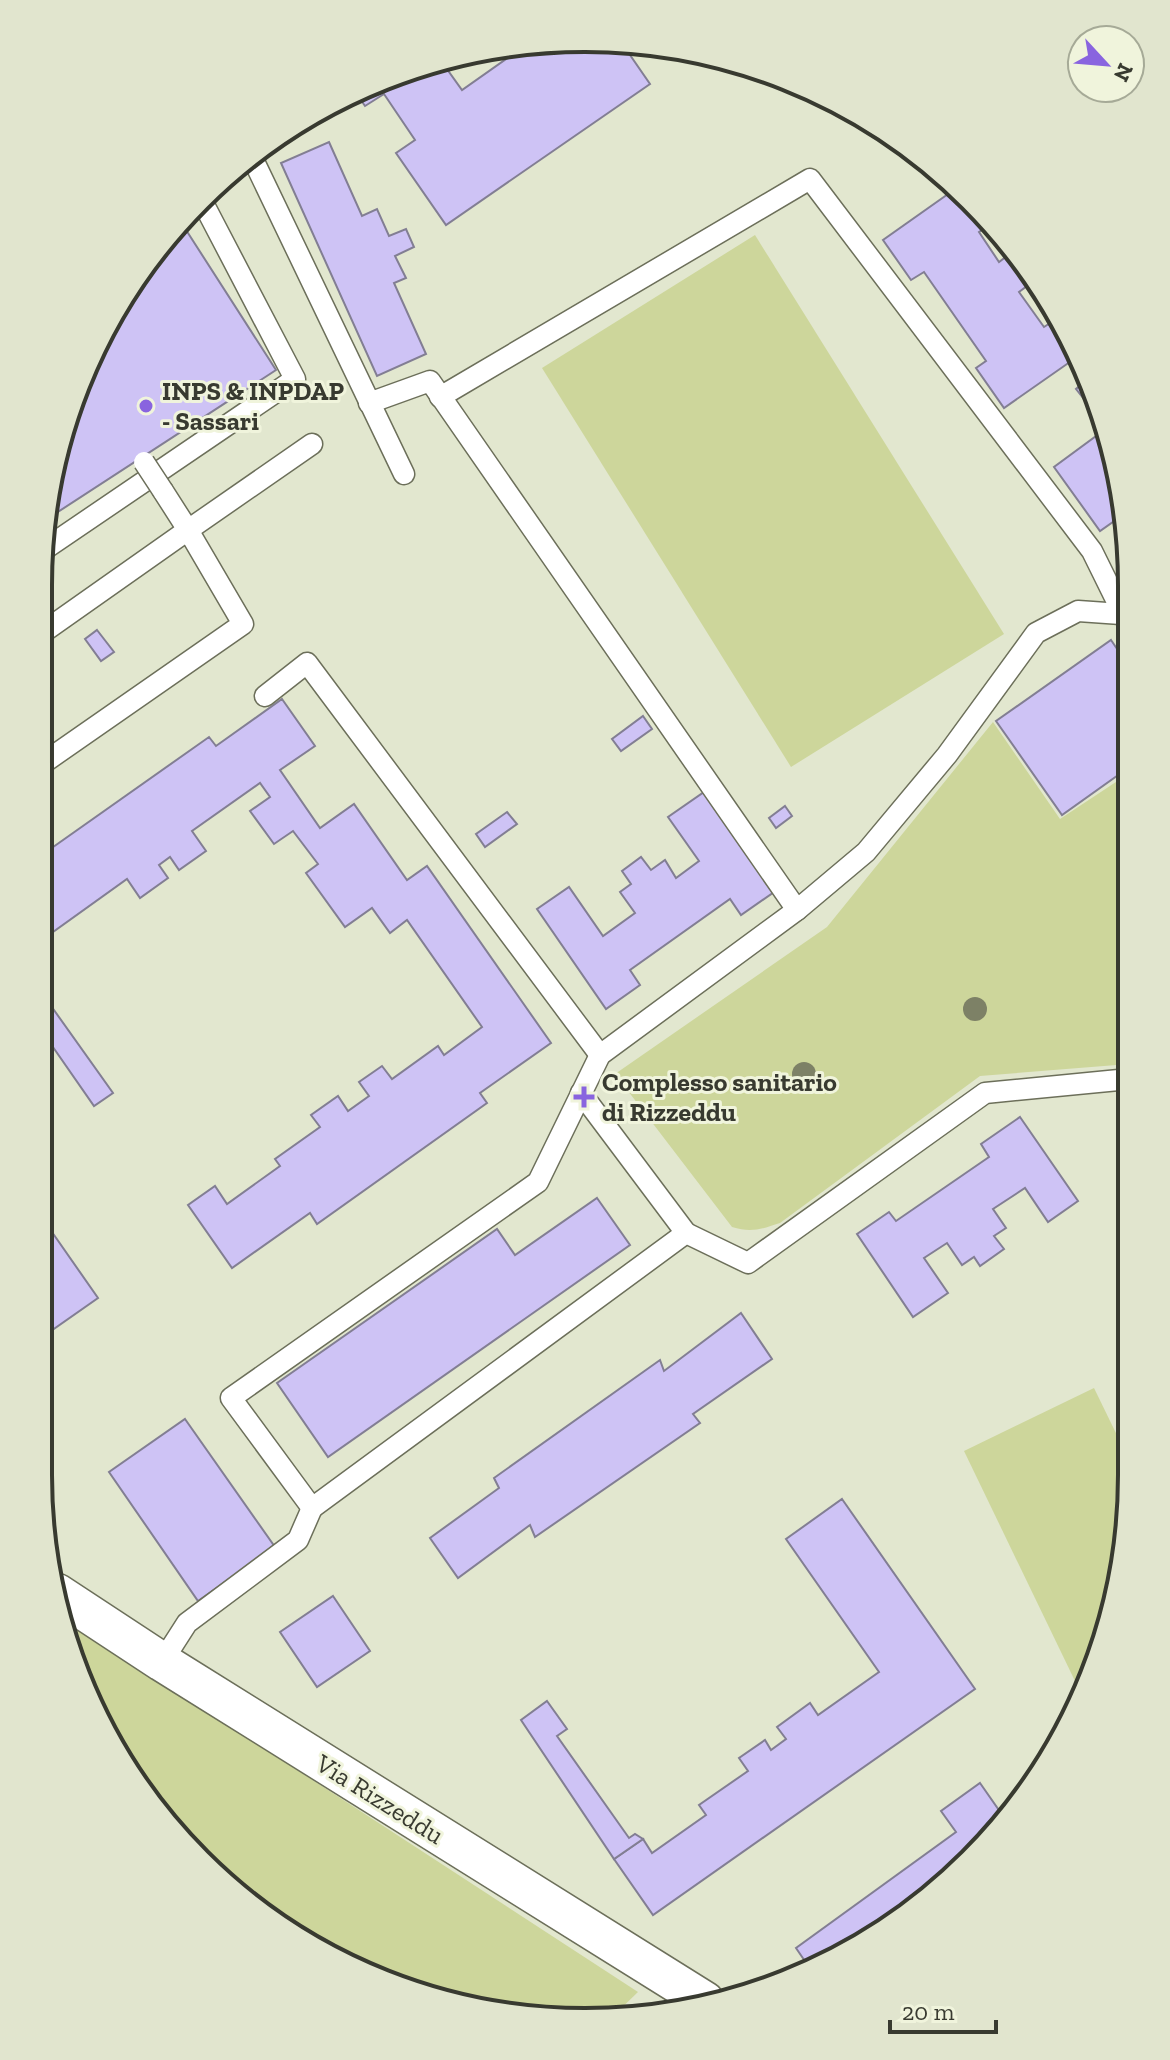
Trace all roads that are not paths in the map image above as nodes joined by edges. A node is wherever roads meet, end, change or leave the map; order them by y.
1 (256, 166) edge
2 (207, 210) edge
3 (440, 397) junction
4 (369, 403) junction
5 (312, 444) dead end
6 (142, 460) dead end
7 (404, 474) dead end
8 (188, 530) junction
9 (54, 543) edge
10 (1118, 606) edge
11 (1118, 618) edge
12 (52, 626) edge
13 (265, 696) dead end
14 (52, 757) edge
15 (797, 910) junction
16 (600, 1055) junction
17 (1118, 1080) edge
18 (581, 1093) junction
19 (686, 1233) junction
20 (312, 1508) junction
21 (67, 1599) edge
22 (162, 1662) junction
23 (697, 1996) edge

1 - 4 lane
2 - 9 lane
3 - 4 lane
3 - 10 lane
3 - 15 lane
4 - 7 lane
5 - 8 lane
6 - 8 lane, bridge
8 - 12 lane
8 - 14 lane
11 - 15 lane
13 - 16 lane
15 - 16 lane
16 - 18 lane
17 - 19 lane
18 - 19 lane
18 - 20 lane
19 - 20 lane
20 - 22 lane
21 - 22 street, Via Rizzeddu
22 - 23 street, Via Rizzeddu

